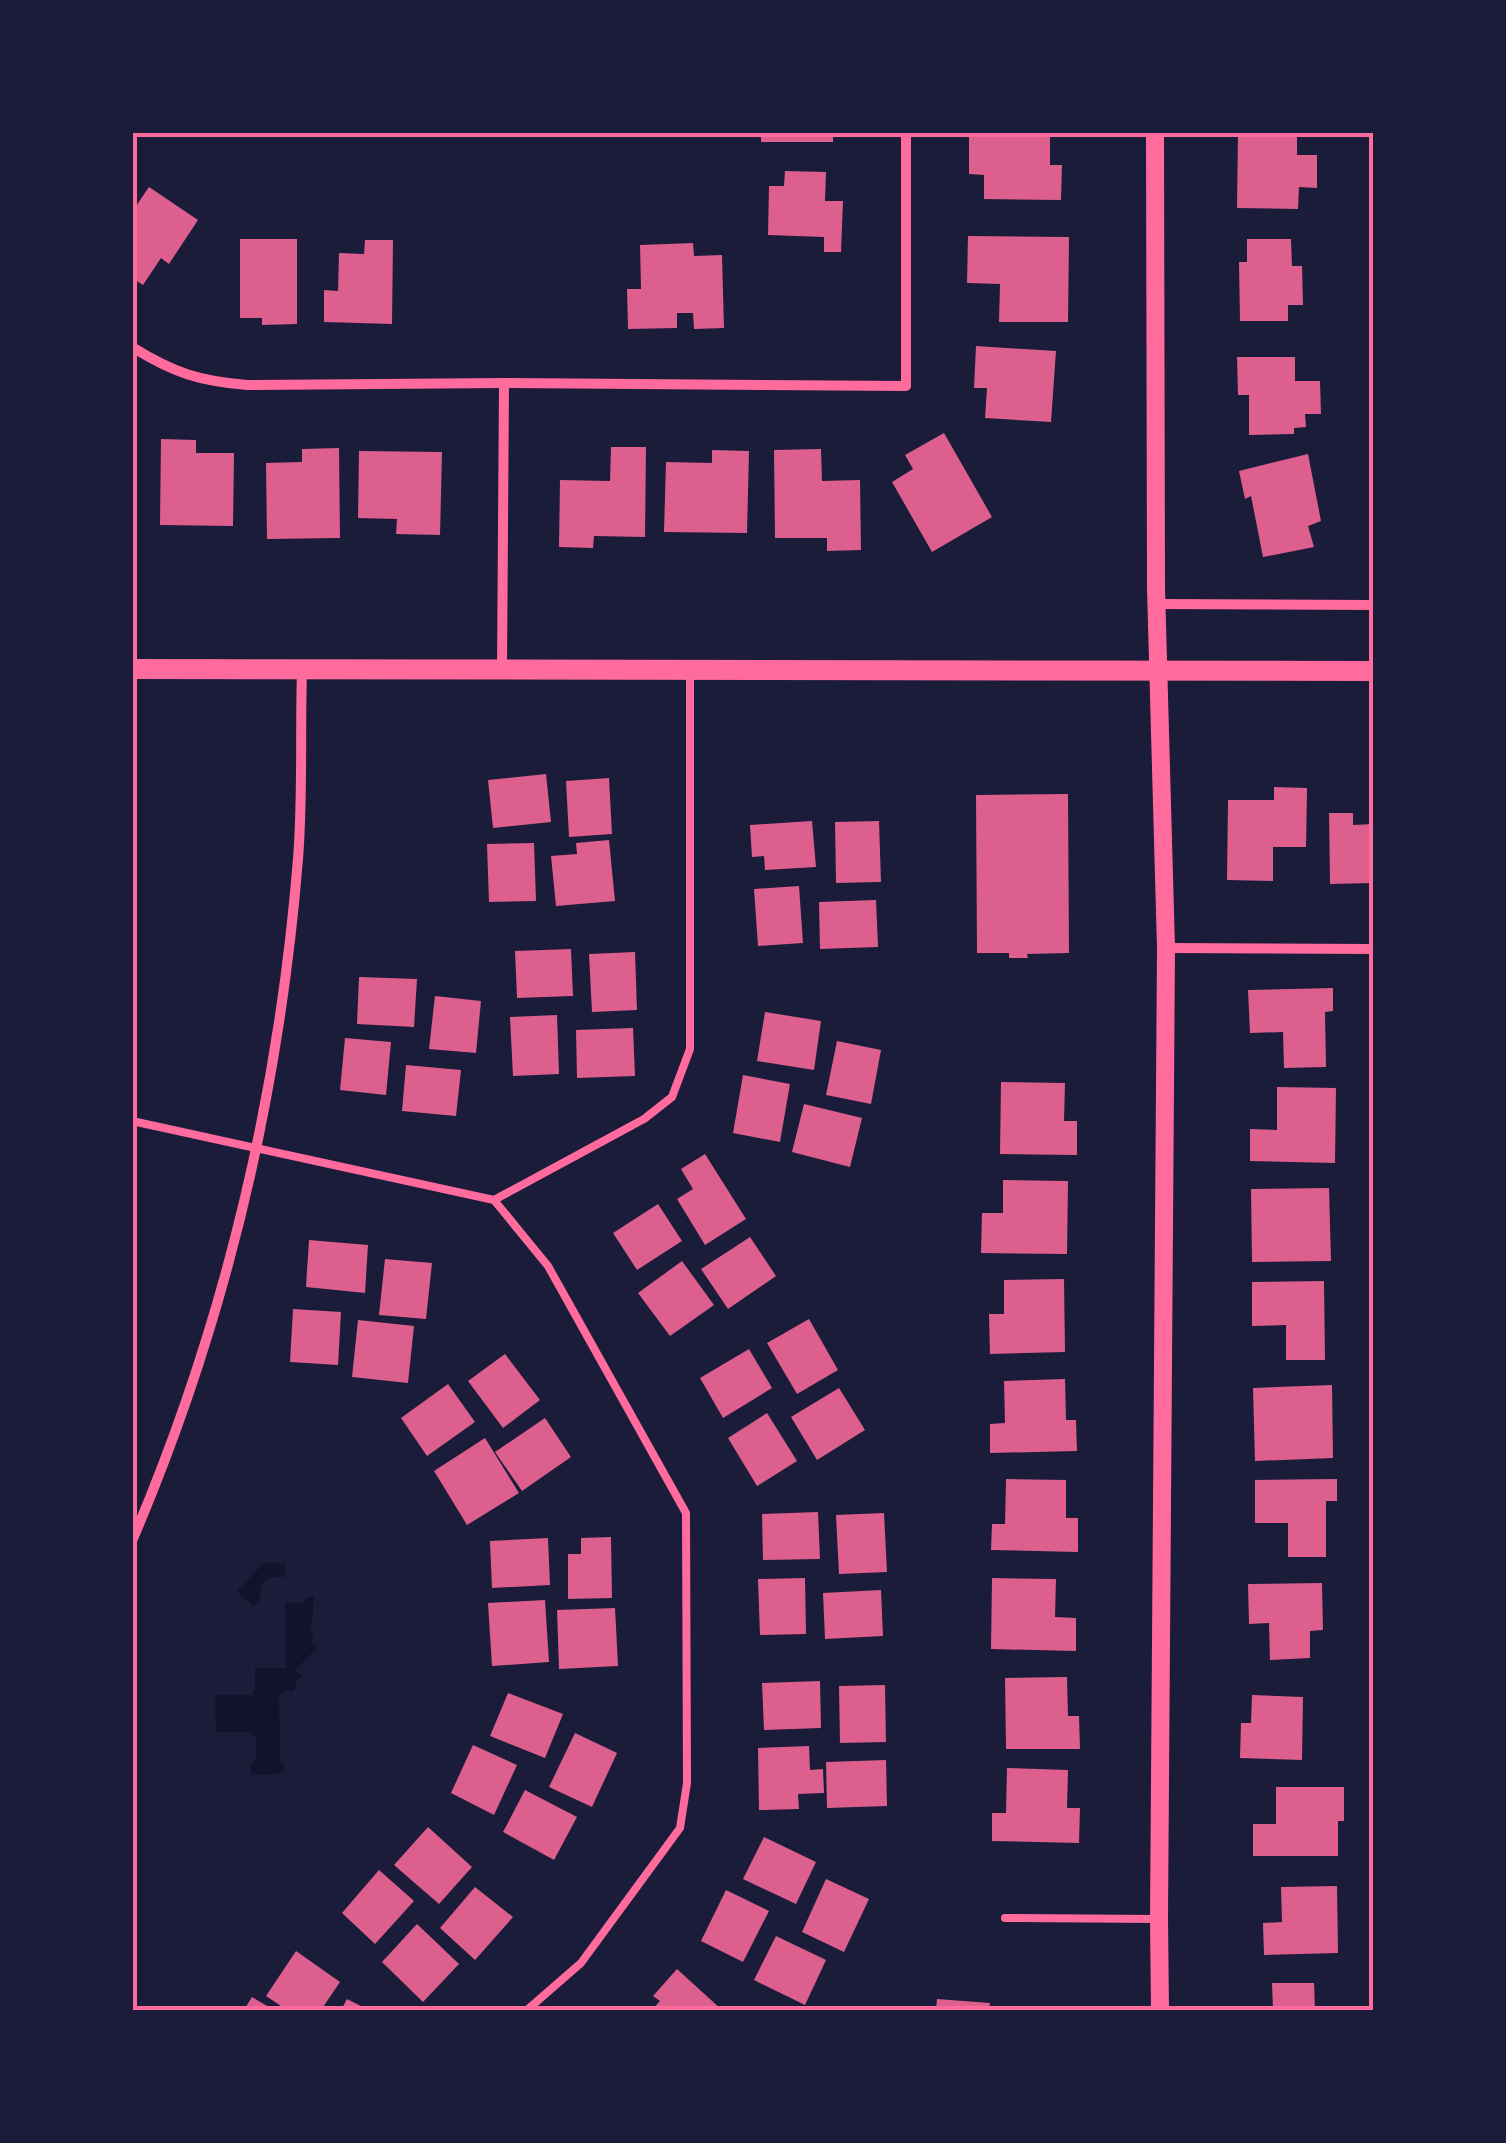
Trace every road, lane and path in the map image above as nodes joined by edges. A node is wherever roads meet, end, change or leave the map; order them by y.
1 (906, 132) edge
2 (1155, 132) edge
3 (132, 347) edge
4 (504, 383) junction
5 (1156, 604) junction
6 (1374, 605) edge
7 (132, 669) edge
8 (1158, 669) junction
9 (302, 670) junction
10 (502, 670) junction
11 (690, 670) junction
12 (1374, 671) edge
13 (1166, 948) junction
14 (1374, 949) edge
15 (132, 1121) edge
16 (258, 1148) junction
17 (494, 1200) junction
18 (132, 1542) edge
19 (1005, 1918) dead end
20 (1158, 1919) junction
21 (528, 2010) edge
22 (1160, 2010) edge

1 - 4 street
2 - 5 street
3 - 4 street
4 - 10 street
5 - 6 street
5 - 8 street
7 - 9 main road
8 - 11 main road
8 - 12 main road
8 - 13 street
9 - 10 main road
9 - 16 street
10 - 11 main road
11 - 17 lane
13 - 14 street
13 - 20 street
15 - 16 lane
16 - 17 lane
16 - 18 street
17 - 21 lane
19 - 20 lane
20 - 22 street

